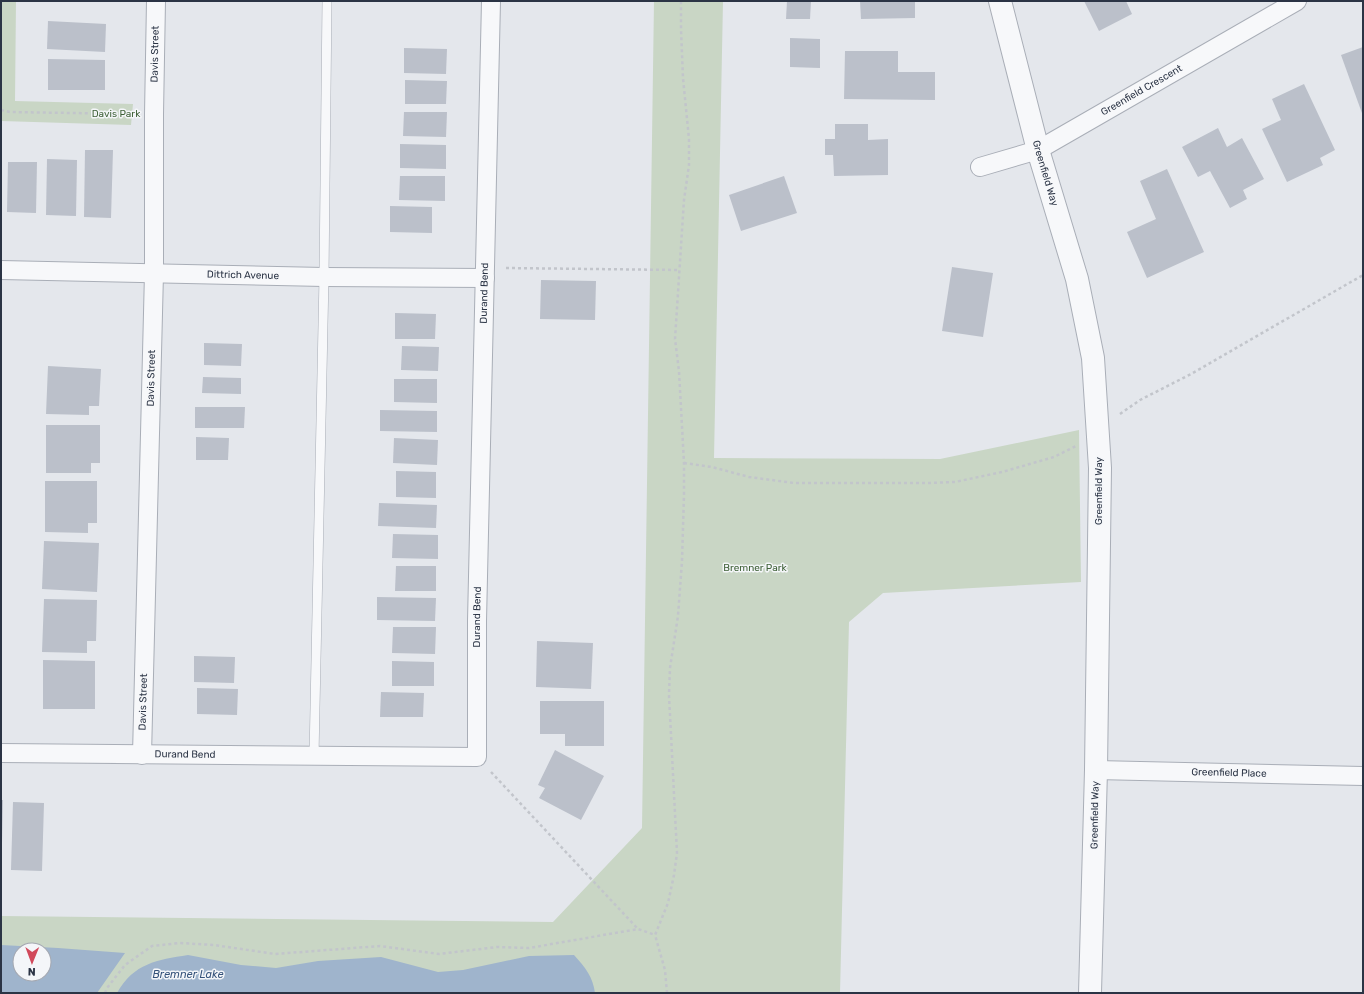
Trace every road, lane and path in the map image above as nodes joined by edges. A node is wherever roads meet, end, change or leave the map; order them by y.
1 (156, 1) edge
2 (328, 1) edge
3 (491, 1) edge
4 (682, 1) edge
5 (1000, 1) edge
6 (1297, 1) edge
7 (1, 110) edge
8 (154, 114) junction
9 (1038, 150) junction
10 (980, 167) dead end
11 (1, 270) edge
12 (679, 270) junction
13 (154, 273) junction
14 (1363, 275) edge
15 (324, 277) junction
16 (485, 278) junction
17 (1097, 432) junction
18 (684, 463) junction
19 (1, 753) edge
20 (142, 755) junction
21 (314, 756) junction
22 (477, 757) junction
23 (1096, 770) junction
24 (1363, 776) edge
25 (638, 929) junction
26 (655, 935) junction
27 (105, 993) edge
28 (667, 993) edge
29 (1090, 993) edge

1 - 8 street, Davis Street
2 - 15 lane
3 - 16 street, Durand Bend
4 - 12 path
5 - 9 street, Greenfield Way
6 - 9 street, Greenfield Crescent
7 - 8 path
8 - 13 street, Davis Street
9 - 10 street, Greenfield Crescent
9 - 17 street, Greenfield Way
11 - 13 street, Dittrich Avenue
12 - 16 path
12 - 18 path
13 - 15 street, Dittrich Avenue
13 - 20 street, Davis Street
14 - 17 path
15 - 16 street, Dittrich Avenue
15 - 21 lane
16 - 22 street, Durand Bend
17 - 18 path
17 - 23 street, Greenfield Way
18 - 26 path
19 - 20 street, Durand Bend
20 - 21 street, Durand Bend
21 - 22 street, Durand Bend
22 - 25 path
23 - 24 street, Greenfield Place
23 - 29 street, Greenfield Way
25 - 26 path
25 - 27 path
26 - 28 path

